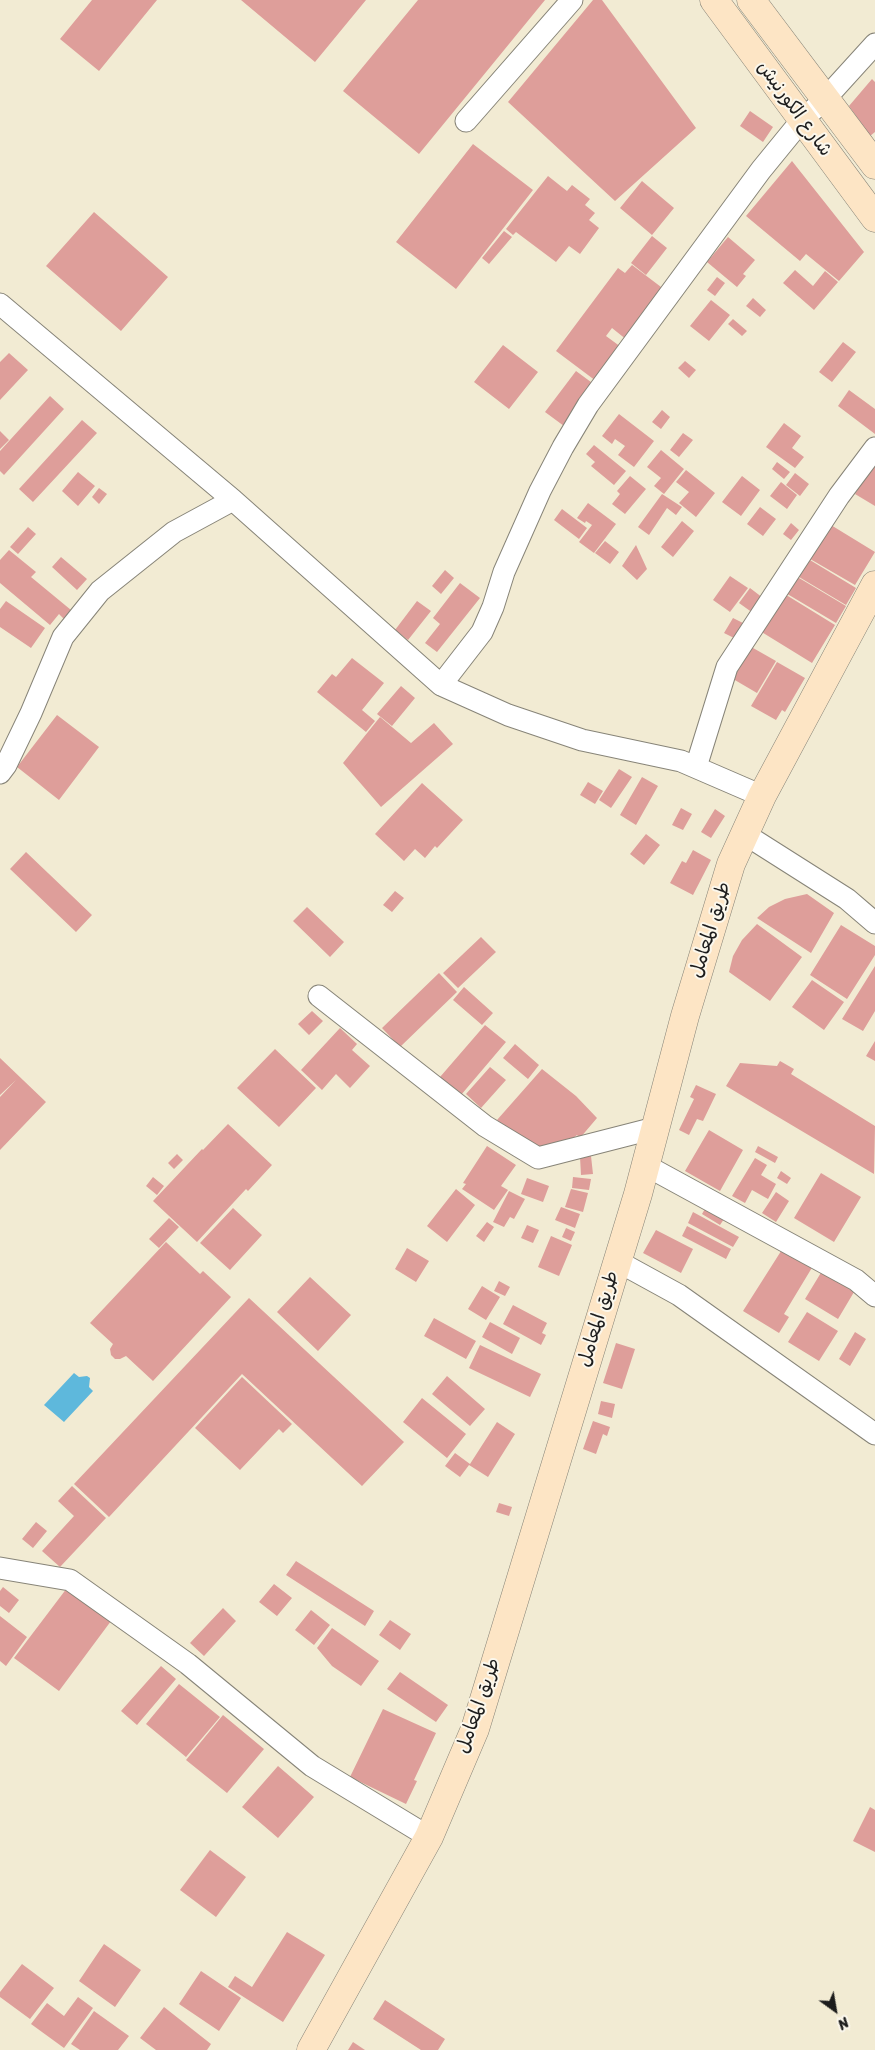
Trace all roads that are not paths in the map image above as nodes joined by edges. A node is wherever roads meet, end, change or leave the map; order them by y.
1 (572, 0) edge
2 (714, 0) edge
3 (751, 0) edge
4 (875, 44) edge
5 (825, 99) junction
6 (466, 121) dead end
7 (802, 121) junction
8 (875, 165) edge
9 (875, 218) edge
10 (0, 304) edge
11 (875, 448) edge
12 (233, 500) junction
13 (875, 584) edge
14 (441, 685) junction
15 (696, 767) junction
16 (0, 773) edge
17 (762, 796) junction
18 (744, 833) junction
19 (875, 923) edge
20 (319, 996) dead end
21 (655, 1128) junction
22 (645, 1165) junction
23 (617, 1261) junction
24 (875, 1296) edge
25 (875, 1434) edge
26 (0, 1568) edge
27 (430, 1837) junction
28 (311, 2050) edge

1 - 6 street
2 - 7 main road, شارع الكورنيش
3 - 5 main road, شارع الكورنيش
4 - 5 street
5 - 7 street
5 - 8 main road, شارع الكورنيش
7 - 9 main road, شارع الكورنيش
7 - 14 street
10 - 12 street
11 - 15 street
12 - 14 street
12 - 16 street
13 - 17 main road, طريق المعامل
14 - 15 street
15 - 17 street
17 - 18 main road, طريق المعامل
18 - 19 street
18 - 21 main road, طريق المعامل
20 - 21 street
21 - 22 main road, طريق المعامل
22 - 23 main road, طريق المعامل
22 - 24 street
23 - 25 street
23 - 27 main road, طريق المعامل
26 - 27 street
27 - 28 main road, طريق المعامل

